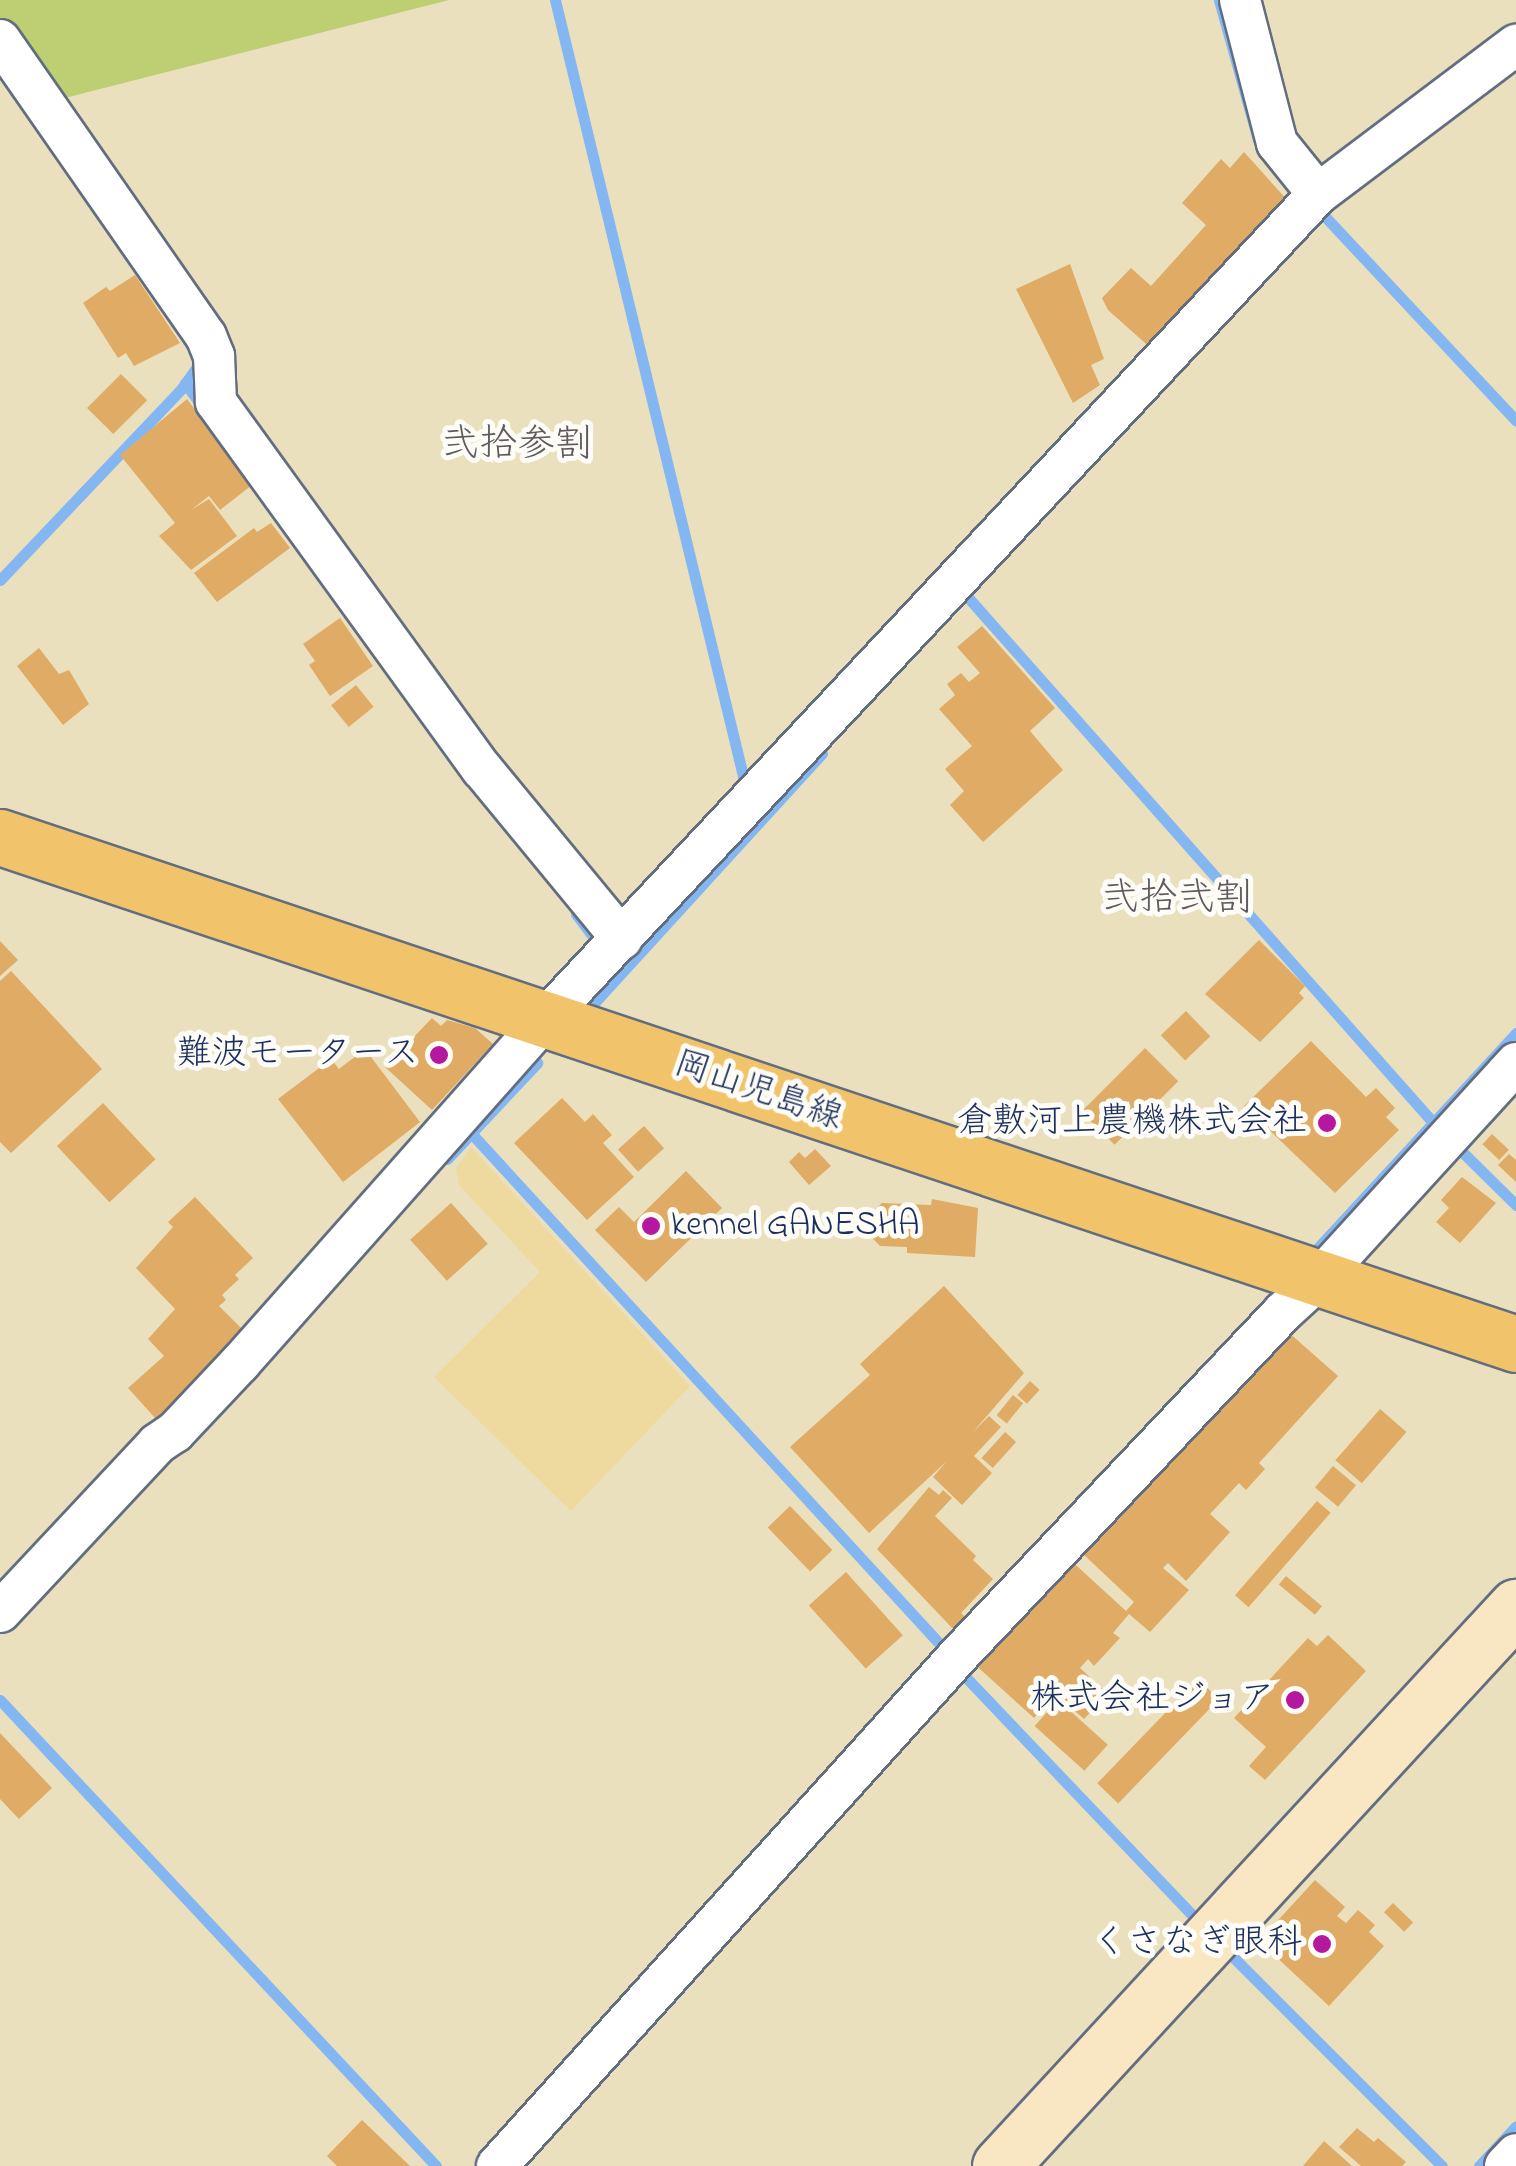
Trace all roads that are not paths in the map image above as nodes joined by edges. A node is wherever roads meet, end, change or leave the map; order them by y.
1 (1240, 0) edge
2 (0, 40) edge
3 (1516, 46) edge
4 (1318, 194) junction
5 (0, 837) edge
6 (622, 939) junction
7 (544, 1020) junction
8 (1516, 1063) edge
9 (1318, 1280) junction
10 (1516, 1344) edge
11 (1516, 1607) edge
12 (0, 1612) edge
13 (1516, 2154) edge
14 (497, 2166) edge
15 (1000, 2166) edge
16 (1505, 2166) edge

1 - 4 street
2 - 6 street
3 - 4 street
4 - 6 street
5 - 7 main road, 岡山児島線
6 - 7 street
7 - 9 main road, 岡山児島線
7 - 12 street
8 - 9 street
9 - 10 main road, 岡山児島線
9 - 14 street
11 - 15 street
13 - 16 street

